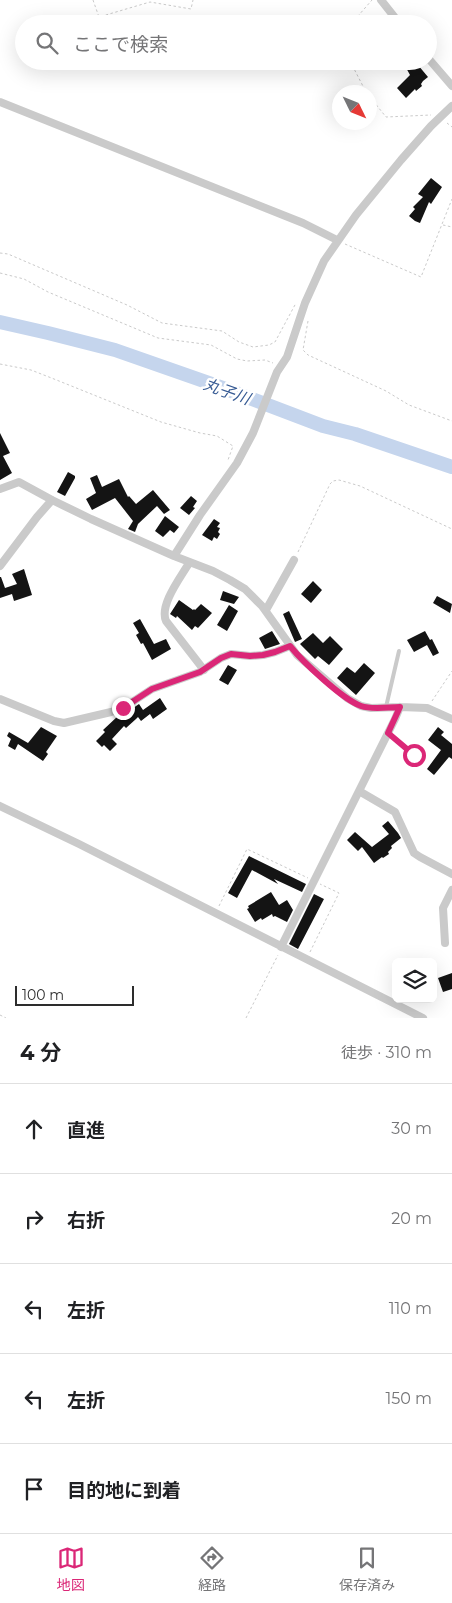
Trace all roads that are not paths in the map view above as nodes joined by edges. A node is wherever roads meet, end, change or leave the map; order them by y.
1 (381, 0) edge
2 (393, 15) edge
3 (437, 68) edge
4 (452, 86) edge
5 (0, 102) edge
6 (452, 106) edge
7 (337, 240) junction
8 (0, 489) edge
9 (52, 500) junction
10 (174, 556) junction
11 (294, 560) road end
12 (189, 563) junction
13 (0, 566) edge
14 (266, 610) junction
15 (290, 646) junction
16 (400, 651) dead end
17 (204, 670) junction
18 (0, 699) edge
19 (386, 707) junction
20 (400, 707) junction
21 (452, 719) edge
22 (388, 733) junction
23 (414, 755) dead end
24 (360, 791) junction
25 (0, 806) edge
26 (452, 874) edge
27 (452, 890) edge
28 (445, 943) dead end
29 (281, 947) junction
30 (423, 1018) edge

1 - 2 street
3 - 4 street
5 - 7 street
6 - 7 street
7 - 10 street
8 - 9 street
9 - 10 street
9 - 13 street
10 - 12 street
11 - 14 street
12 - 14 street
12 - 17 street
14 - 15 street
15 - 17 street
15 - 19 street
16 - 19 lane
17 - 18 street
19 - 20 street
20 - 21 street
20 - 22 street
22 - 23 lane
22 - 24 street
24 - 26 street
24 - 29 street
25 - 29 street
27 - 28 street
29 - 30 street

